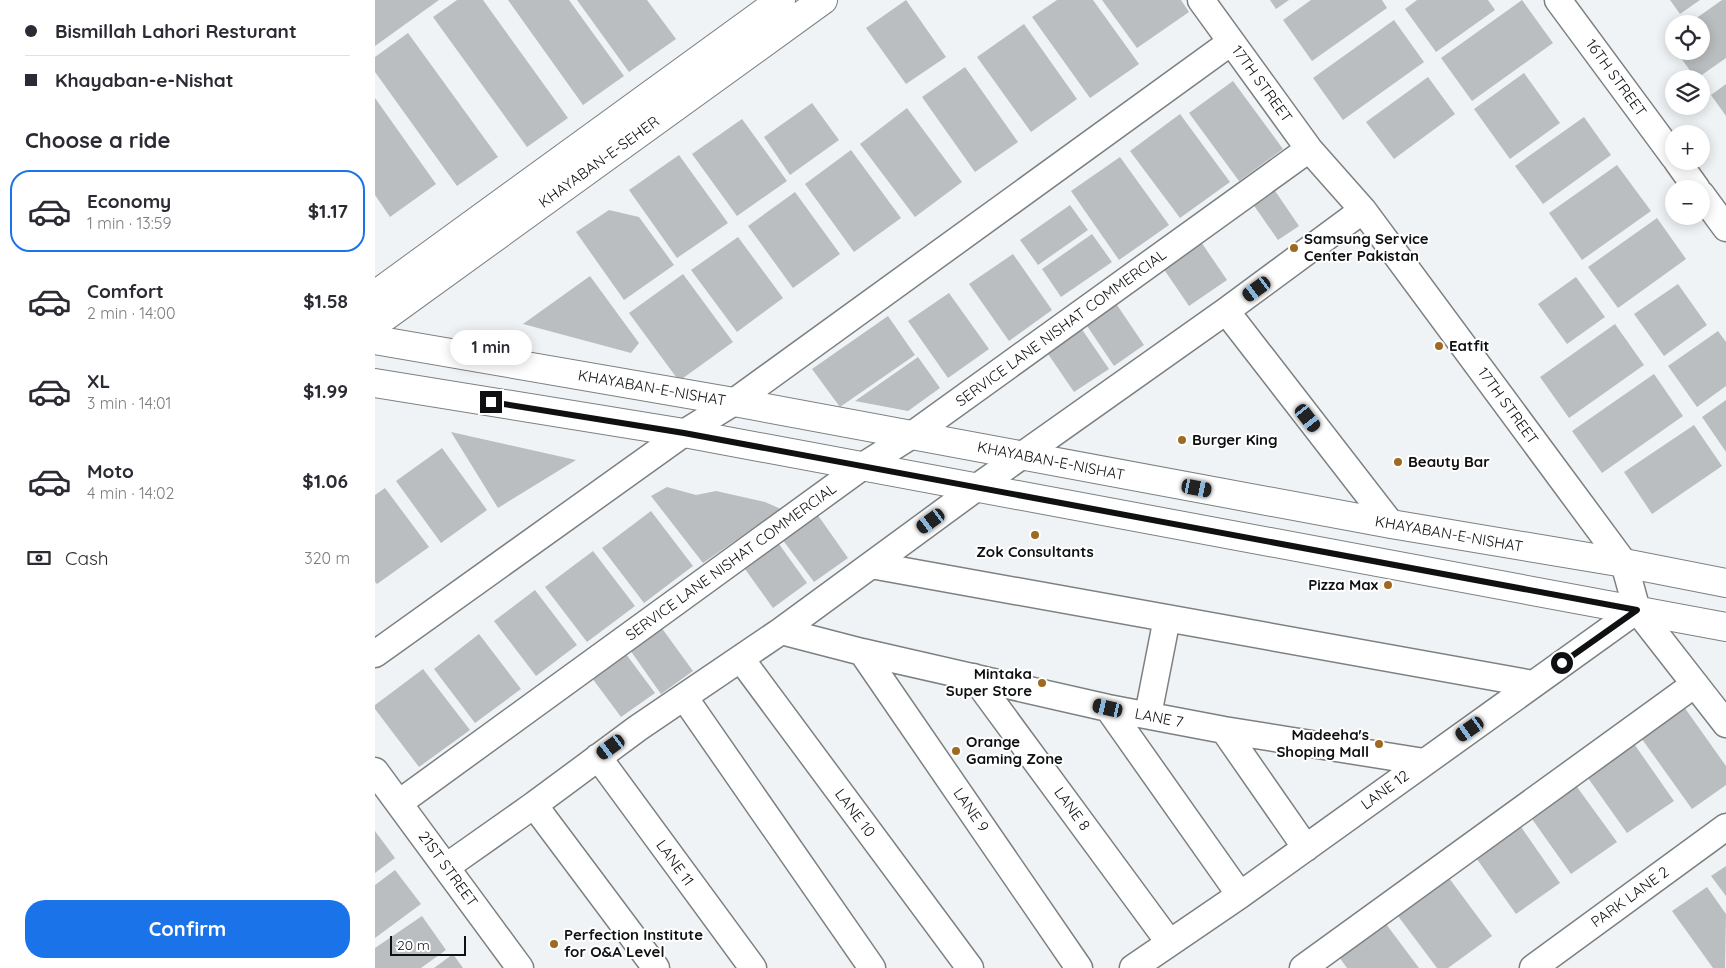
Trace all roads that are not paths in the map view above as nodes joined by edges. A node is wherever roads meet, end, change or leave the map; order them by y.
1 (781, 0) edge
2 (823, 0) edge
3 (1201, 0) edge
4 (1558, 0) edge
5 (1231, 42) junction
6 (1665, 145) edge
7 (1309, 149) junction
8 (1710, 206) edge
9 (1363, 210) junction
10 (1726, 228) edge
11 (375, 295) edge
12 (1226, 311) junction
13 (375, 324) edge
14 (375, 340) edge
15 (375, 382) edge
16 (734, 402) junction
17 (684, 433) junction
18 (912, 435) junction
19 (1023, 456) junction
20 (863, 466) junction
21 (976, 488) junction
22 (1391, 524) junction
23 (1623, 563) junction
24 (871, 565) junction
25 (1726, 583) edge
26 (1637, 610) junction
27 (1167, 618) junction
28 (1726, 627) edge
29 (781, 631) junction
30 (862, 652) junction
31 (375, 654) edge
32 (741, 659) junction
33 (974, 677) junction
34 (1533, 684) junction
35 (1695, 684) junction
36 (684, 697) junction
37 (1108, 708) junction
38 (1148, 715) junction
39 (1726, 724) edge
40 (1224, 730) junction
41 (598, 757) junction
42 (1423, 762) junction
43 (375, 770) edge
44 (399, 803) junction
45 (534, 805) junction
46 (1726, 827) edge
47 (1306, 848) junction
48 (446, 867) junction
49 (1240, 895) junction
50 (1169, 942) junction
51 (520, 968) edge
52 (656, 968) edge
53 (753, 968) edge
54 (872, 968) edge
55 (970, 968) edge
56 (1079, 968) edge
57 (1133, 968) edge
58 (1303, 968) edge
59 (1533, 968) edge

1 - 11 street, KHAYABAN-E-SEHER
2 - 13 street, KHAYABAN-E-SEHER
3 - 5 street, 17TH STREET
4 - 6 street, 16TH STREET
5 - 7 street, 17TH STREET
5 - 16 street
7 - 9 street, 17TH STREET
7 - 18 street, SERVICE LANE NISHAT COMMERCIAL
8 - 10 street
9 - 12 street
9 - 23 street, 17TH STREET
12 - 19 street
12 - 22 street
14 - 16 street, KHAYABAN-E-NISHAT
15 - 17 street
16 - 17 street
16 - 18 street, KHAYABAN-E-NISHAT
17 - 20 street
17 - 31 street
18 - 19 street, KHAYABAN-E-NISHAT
18 - 20 street, SERVICE LANE NISHAT COMMERCIAL
19 - 21 street
19 - 22 street, KHAYABAN-E-NISHAT
20 - 21 street
20 - 44 street, SERVICE LANE NISHAT COMMERCIAL
21 - 24 street
21 - 26 street
22 - 23 street, KHAYABAN-E-NISHAT
23 - 25 street, KHAYABAN-E-NISHAT
23 - 26 street, 17TH STREET
24 - 27 street
24 - 29 street
26 - 28 street
26 - 34 street, LANE 12
26 - 35 street, 17TH STREET
27 - 34 street
27 - 38 street
29 - 30 street, LANE 7
29 - 32 street
30 - 33 street, LANE 7
30 - 56 street, LANE 9
32 - 36 street
32 - 55 street, LANE 10
33 - 37 street, LANE 7
33 - 50 street, LANE 8
34 - 42 street, LANE 12
35 - 39 street, 17TH STREET
35 - 58 street
36 - 41 street
36 - 54 street
37 - 38 street, LANE 7
37 - 49 street
38 - 40 street, LANE 7
40 - 42 street, LANE 7
40 - 47 street
41 - 45 street
41 - 53 street, LANE 11
42 - 47 street, LANE 12
43 - 44 street, 21ST STREET
44 - 48 street, 21ST STREET
45 - 48 street
45 - 52 street
46 - 59 street, PARK LANE 2
47 - 49 street, LANE 12
48 - 51 street, 21ST STREET
49 - 50 street, LANE 12
50 - 57 street, LANE 12

